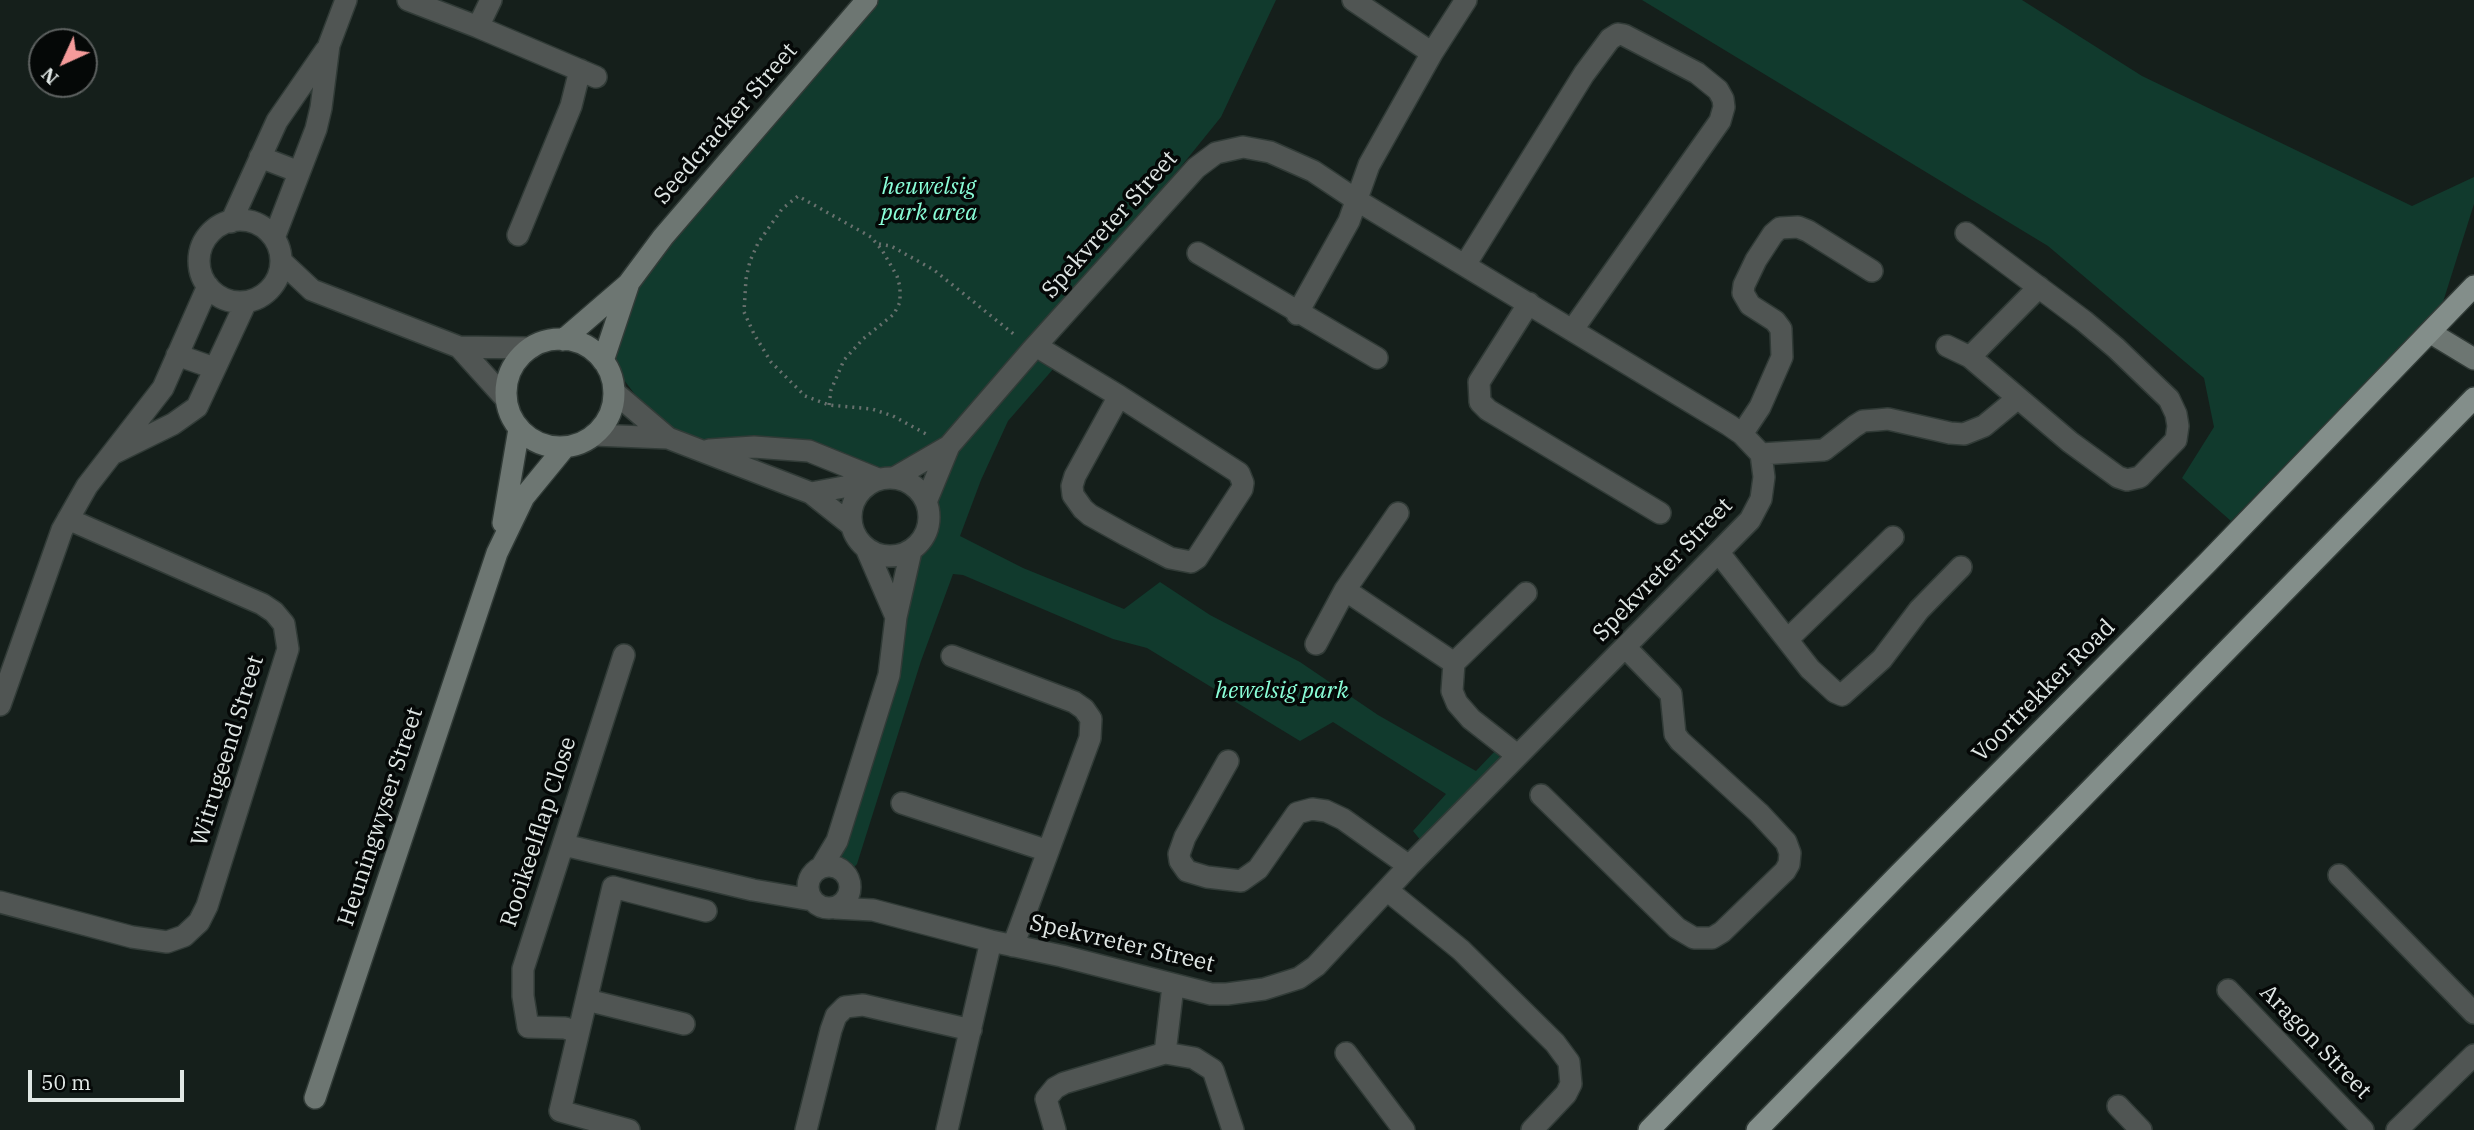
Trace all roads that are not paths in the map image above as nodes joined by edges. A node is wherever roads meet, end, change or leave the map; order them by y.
1 (346, 0) edge
2 (408, 0) edge
3 (491, 0) edge
4 (867, 0) edge
5 (1353, 0) edge
6 (1466, 0) edge
7 (478, 27) junction
8 (329, 45) junction
9 (1432, 53) junction
10 (260, 157) junction
11 (299, 172) junction
12 (1358, 201) junction
13 (232, 222) junction
14 (1966, 233) dead end
15 (518, 235) dead end
16 (274, 238) junction
17 (1198, 253) dead end
18 (281, 261) junction
19 (1465, 265) junction
20 (1872, 271) dead end
21 (628, 284) junction
22 (208, 286) junction
23 (2474, 286) edge
24 (2039, 287) junction
25 (312, 290) junction
26 (254, 299) junction
27 (1529, 303) junction
28 (1297, 314) junction
29 (1573, 329) junction
30 (2431, 333) junction
31 (562, 340) junction
32 (1947, 346) dead end
33 (459, 347) junction
34 (531, 348) junction
35 (1034, 348) junction
36 (177, 355) junction
37 (1970, 357) junction
38 (1377, 359) dead end
39 (2474, 359) edge
40 (603, 361) junction
41 (214, 368) junction
42 (614, 392) junction
43 (1119, 396) junction
44 (2018, 398) junction
45 (2474, 398) edge
46 (506, 399) junction
47 (519, 429) junction
48 (1742, 434) junction
49 (594, 435) junction
50 (668, 438) junction
51 (949, 446) junction
52 (565, 447) junction
53 (703, 451) junction
54 (112, 454) junction
55 (1761, 454) junction
56 (882, 480) junction
57 (811, 493) junction
58 (926, 502) junction
59 (1398, 513) dead end
60 (1660, 513) dead end
61 (68, 519) junction
62 (850, 524) junction
63 (1893, 537) dead end
64 (867, 550) junction
65 (911, 551) junction
66 (497, 553) junction
67 (1719, 553) junction
68 (1961, 567) dead end
69 (1345, 590) junction
70 (1526, 593) dead end
71 (896, 617) junction
72 (1788, 639) junction
73 (1316, 644) dead end
74 (1625, 647) junction
75 (624, 655) dead end
76 (952, 656) dead end
77 (1454, 663) junction
78 (0, 705) edge
79 (1517, 755) junction
80 (1227, 761) dead end
81 (1541, 795) dead end
82 (902, 803) dead end
83 (564, 845) junction
84 (1048, 851) junction
85 (1409, 866) junction
86 (824, 871) junction
87 (2339, 875) dead end
88 (1387, 890) junction
89 (850, 891) junction
90 (779, 895) junction
91 (812, 900) junction
92 (0, 902) edge
93 (835, 908) junction
94 (873, 910) junction
95 (706, 911) dead end
96 (991, 941) junction
97 (1013, 946) junction
98 (1173, 986) junction
99 (2228, 990) dead end
100 (587, 1000) junction
101 (2474, 1013) edge
102 (684, 1024) dead end
103 (971, 1030) junction
104 (577, 1032) junction
105 (1165, 1053) junction
106 (1346, 1054) dead end
107 (2474, 1055) edge
108 (315, 1098) dead end
109 (2118, 1105) dead end
110 (629, 1130) edge
111 (806, 1130) edge
112 (947, 1130) edge
113 (1055, 1130) edge
114 (1233, 1130) edge
115 (1404, 1130) edge
116 (1532, 1130) edge
117 (1649, 1130) edge
118 (1756, 1130) edge
119 (2141, 1130) edge
120 (2364, 1130) edge
121 (2397, 1130) edge

1 - 8 street
2 - 7 street
3 - 7 street
4 - 21 street, Seedcracker Street
5 - 9 street
6 - 9 street
7 - 15 street
8 - 10 street
8 - 11 street
9 - 12 street
10 - 11 street
10 - 13 street
11 - 16 street
12 - 19 street, Spekvreter Street
12 - 28 street
12 - 35 street, Spekvreter Street
13 - 16 street
13 - 22 street
14 - 24 street
16 - 18 street
17 - 28 street
18 - 25 street
18 - 26 street
19 - 27 street, Spekvreter Street
19 - 29 street
20 - 48 street
21 - 31 street, Seedcracker Street
21 - 40 street, Seedcracker Street
22 - 26 street
22 - 36 street
23 - 30 main road, Voortrekker Road
24 - 37 street
24 - 44 street
25 - 26 street
25 - 33 street
26 - 41 street
27 - 29 street, Spekvreter Street
27 - 60 street
28 - 38 street
29 - 48 street, Spekvreter Street
30 - 39 street
30 - 117 main road, Voortrekker Road
31 - 34 street
31 - 40 street
32 - 37 street
33 - 34 street
33 - 46 street
34 - 46 street
35 - 43 street
35 - 51 street, Spekvreter Street
36 - 41 street
36 - 54 street
37 - 44 street
40 - 42 street
41 - 54 street
42 - 49 street
42 - 50 street
43 - 43 street
44 - 55 street
45 - 118 main road
46 - 47 street
47 - 52 street
47 - 66 street, Heuningwyser Street
48 - 55 street, Spekvreter Street
49 - 50 street
49 - 52 street
50 - 53 street
51 - 56 street, Spekvreter Street
51 - 58 street, Spekvreter Street
52 - 66 street, Heuningwyser Street
53 - 56 street
53 - 57 street
54 - 61 street
55 - 67 street, Spekvreter Street
56 - 57 street
56 - 58 street
56 - 62 street
57 - 62 street
58 - 65 street
59 - 69 street
61 - 78 street
61 - 92 street, Witrugeend Street
62 - 64 street
63 - 72 street
64 - 65 street
64 - 71 street
65 - 71 street
66 - 108 street, Heuningwyser Street
67 - 72 street
67 - 74 street, Spekvreter Street
68 - 72 street
69 - 73 street
69 - 77 street
70 - 77 street
71 - 86 street
74 - 79 street, Spekvreter Street
74 - 81 street
75 - 83 street, Rooikeelflap Close
76 - 84 street
77 - 79 street
79 - 85 street, Spekvreter Street
80 - 85 street
82 - 84 street
83 - 90 street
83 - 104 street, Rooikeelflap Close
84 - 97 street
85 - 88 street, Spekvreter Street
86 - 89 street
86 - 90 street
86 - 91 street
87 - 101 street
88 - 98 street, Spekvreter Street
88 - 116 street
89 - 93 street
89 - 94 street, Spekvreter Street
90 - 91 street
91 - 93 street
93 - 94 street, Spekvreter Street
94 - 96 street, Spekvreter Street
95 - 100 street
96 - 97 street, Spekvreter Street
96 - 103 street
97 - 98 street, Spekvreter Street
98 - 105 street
99 - 120 street, Aragon Street
100 - 102 street
100 - 104 street
103 - 111 street
103 - 112 street
104 - 110 street
105 - 113 street
105 - 114 street
106 - 115 street
107 - 121 street
109 - 119 street

